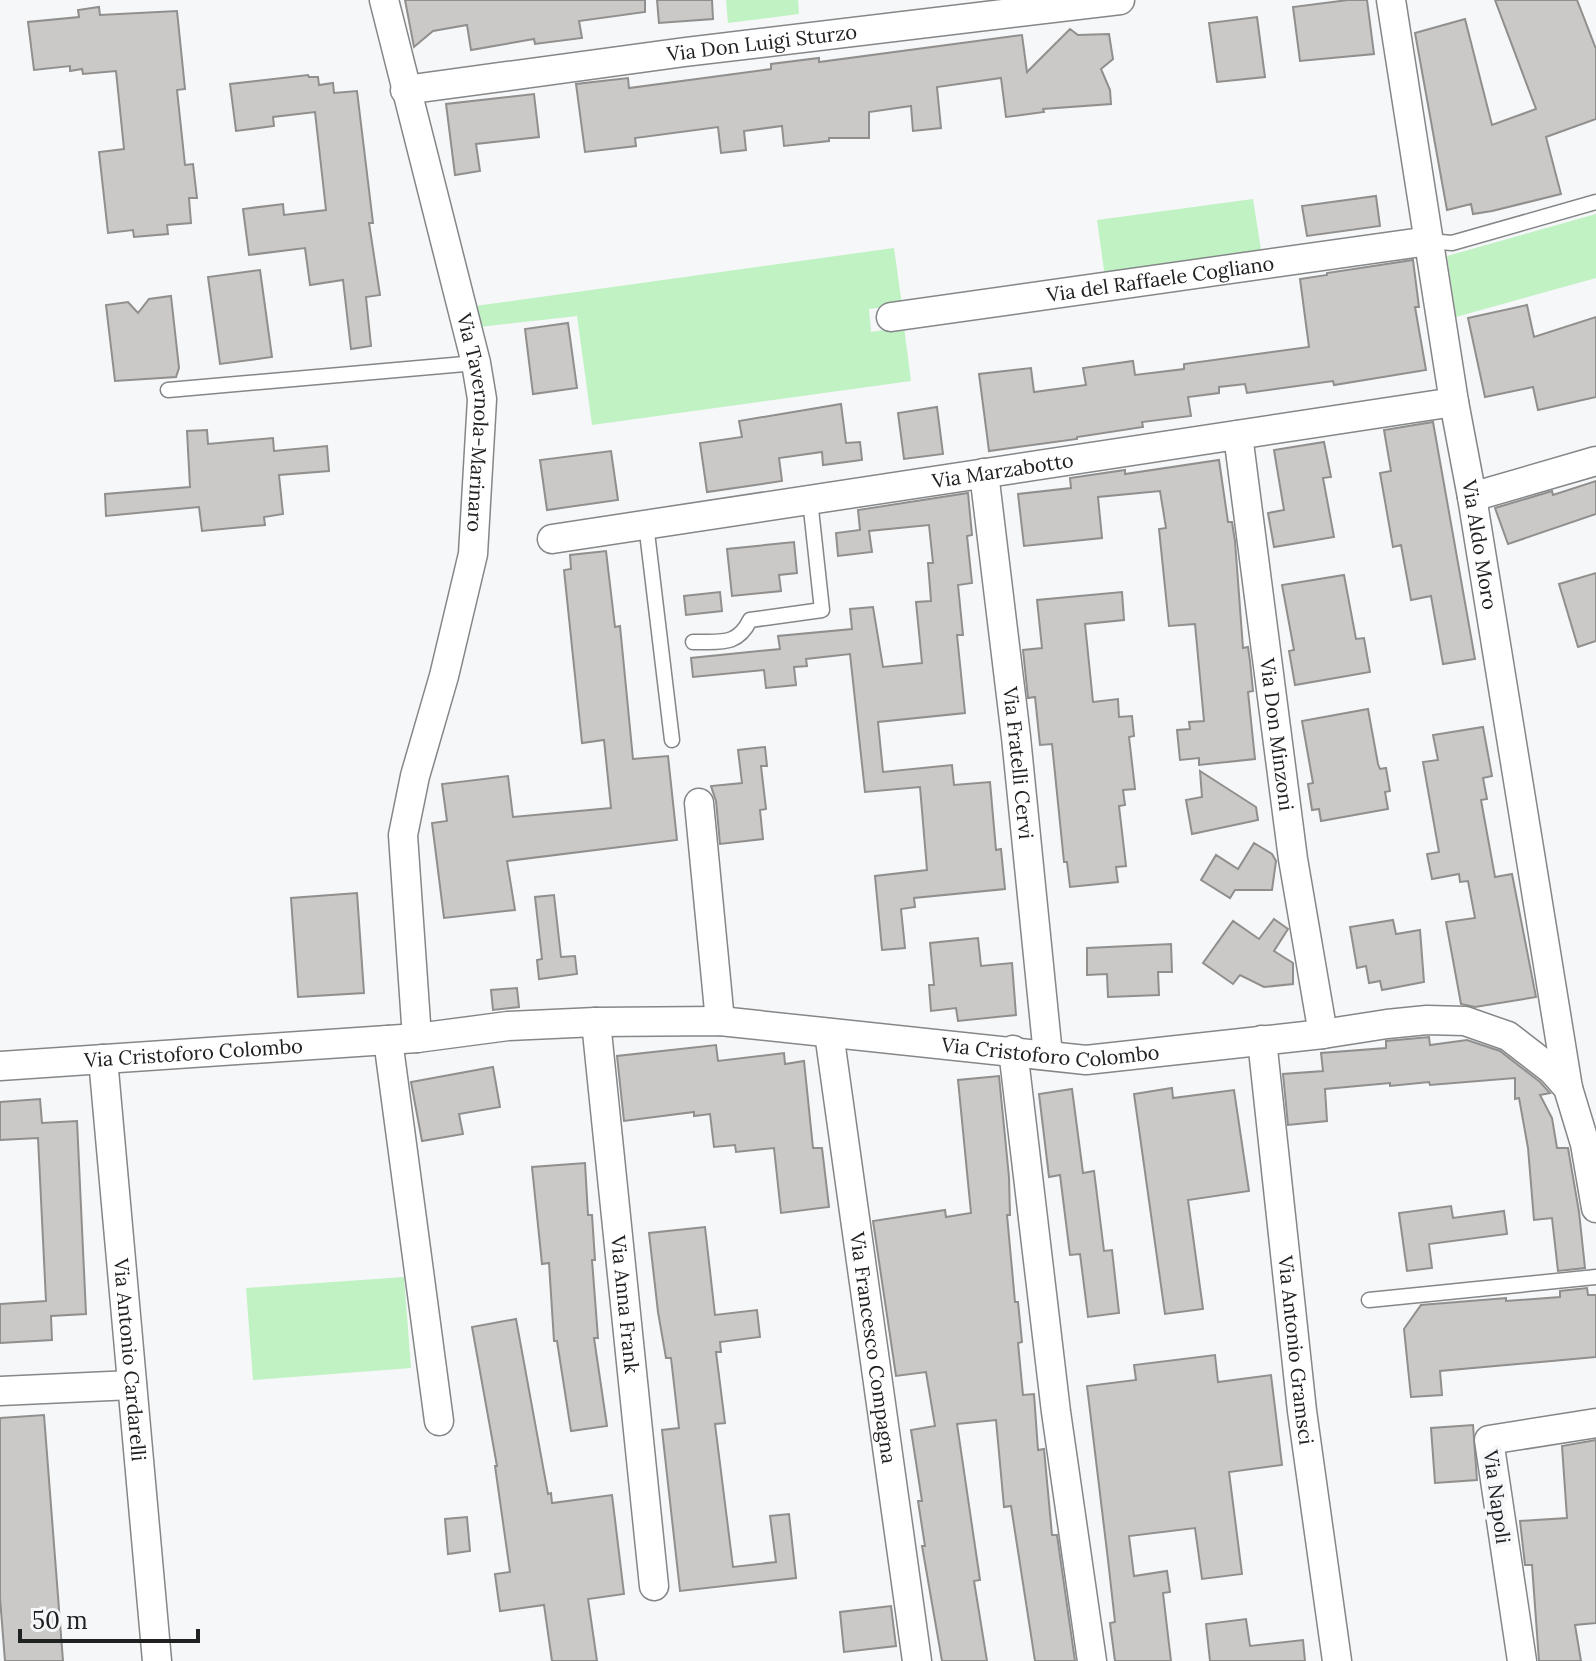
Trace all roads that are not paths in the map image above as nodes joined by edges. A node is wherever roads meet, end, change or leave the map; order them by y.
1 (384, 0) edge
2 (1120, 0) edge
3 (1391, 0) edge
4 (405, 90) junction
5 (1596, 202) edge
6 (1429, 241) junction
7 (891, 317) dead end
8 (476, 363) junction
9 (168, 390) dead end
10 (1454, 402) junction
11 (1238, 435) junction
12 (1596, 461) edge
13 (984, 473) junction
14 (1472, 497) junction
15 (810, 500) junction
16 (646, 524) junction
17 (552, 539) dead end
18 (693, 642) dead end
19 (672, 740) dead end
20 (699, 803) dead end
21 (720, 1021) junction
22 (596, 1022) junction
23 (829, 1033) junction
24 (1323, 1034) junction
25 (417, 1038) junction
26 (388, 1040) junction
27 (1262, 1040) junction
28 (1013, 1050) junction
29 (1048, 1055) junction
30 (103, 1059) junction
31 (0, 1066) edge
32 (1568, 1088) junction
33 (1596, 1208) edge
34 (1596, 1277) edge
35 (1369, 1300) dead end
36 (132, 1385) junction
37 (0, 1391) edge
38 (439, 1421) dead end
39 (1596, 1423) edge
40 (654, 1586) dead end
41 (157, 1661) edge
42 (917, 1661) edge
43 (1092, 1661) edge
44 (1337, 1661) edge
45 (1522, 1661) edge

1 - 4 street, Via Tavernola-Marinaro
2 - 4 street, Via Don Luigi Sturzo
3 - 6 street, Via Aldo Moro
4 - 8 street, Via Tavernola-Marinaro
5 - 6 lane
6 - 7 street, Via del Raffaele Cogliano
6 - 10 street, Via Aldo Moro
8 - 9 lane
8 - 25 street, Via Tavernola-Marinaro
10 - 11 street, Via Marzabotto
10 - 14 street, Via Aldo Moro
11 - 13 street, Via Marzabotto
11 - 24 street, Via Don Minzoni
12 - 14 street
13 - 15 street, Via Marzabotto
13 - 29 street, Via Fratelli Cervi
14 - 32 street, Via Aldo Moro
15 - 16 street, Via Marzabotto
15 - 18 lane
16 - 17 street, Via Marzabotto
16 - 19 lane
20 - 21 street
21 - 22 street, Via Cristoforo Colombo
21 - 23 street, Via Cristoforo Colombo
22 - 25 street, Via Cristoforo Colombo
22 - 40 street, Via Anna Frank
23 - 28 street, Via Cristoforo Colombo
23 - 42 street, Via Francesco Compagna
24 - 27 street, Via Cristoforo Colombo
24 - 32 street, Via Cristoforo Colombo
25 - 26 street, Via Cristoforo Colombo
26 - 30 street, Via Cristoforo Colombo
26 - 38 street
27 - 29 street, Via Cristoforo Colombo
27 - 44 street, Via Antonio Gramsci
28 - 29 street, Via Cristoforo Colombo
28 - 43 street
30 - 31 street, Via Cristoforo Colombo
30 - 36 street, Via Antonio Cardarelli
32 - 33 street, Via Cristoforo Colombo
34 - 35 lane
36 - 37 street
36 - 41 street, Via Antonio Cardarelli
39 - 45 street, Via Napoli

